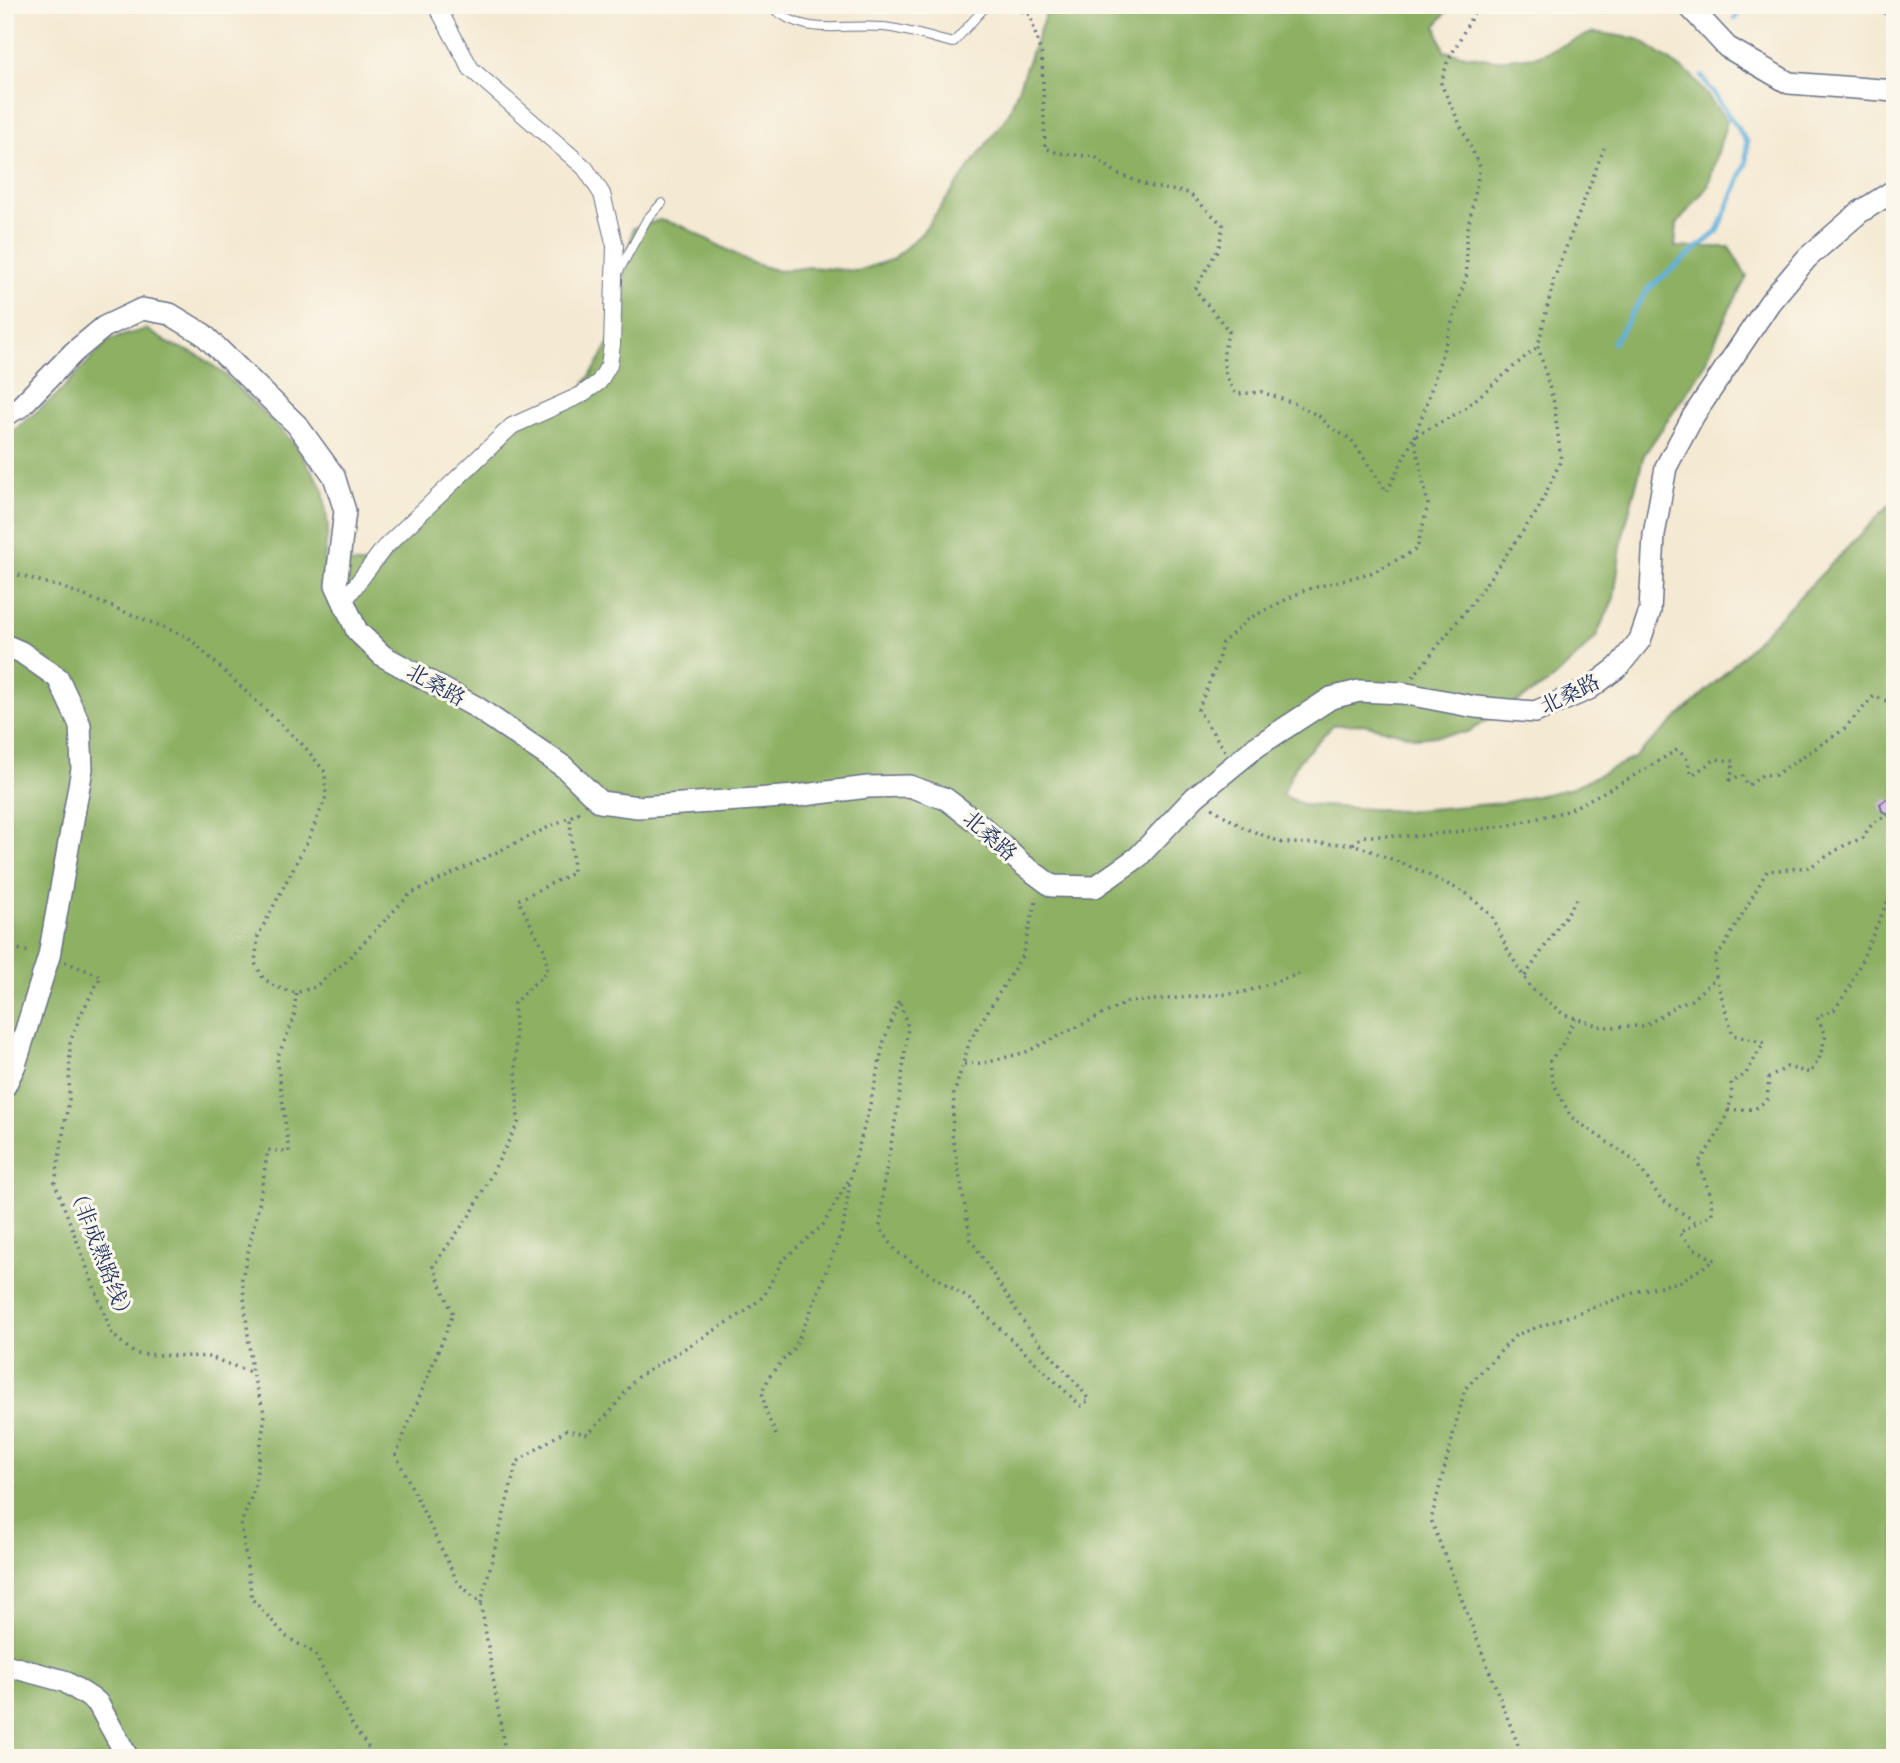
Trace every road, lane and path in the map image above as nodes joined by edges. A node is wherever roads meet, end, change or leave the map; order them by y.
1 (436, 5) edge
2 (768, 5) edge
3 (987, 5) edge
4 (1009, 5) edge
5 (1478, 5) edge
6 (1688, 5) edge
7 (1886, 5) edge
8 (1895, 12) edge
9 (1895, 91) edge
10 (1604, 148) dead end
11 (1895, 190) edge
12 (662, 203) dead end
13 (614, 279) junction
14 (1538, 345) junction
15 (5, 415) edge
16 (1414, 437) junction
17 (5, 571) edge
18 (344, 601) junction
19 (5, 645) edge
20 (1402, 693) junction
21 (1895, 702) edge
22 (1234, 765) junction
23 (1195, 797) junction
24 (600, 802) junction
25 (1895, 815) edge
26 (570, 817) junction
27 (1353, 844) junction
28 (1895, 884) edge
29 (1052, 886) junction
30 (1579, 897) dead end
31 (5, 946) edge
32 (49, 956) junction
33 (1299, 974) dead end
34 (1524, 977) junction
35 (1716, 978) junction
36 (296, 993) junction
37 (1575, 1018) junction
38 (963, 1064) junction
39 (5, 1086) edge
40 (1728, 1110) junction
41 (851, 1175) junction
42 (1696, 1222) junction
43 (252, 1373) junction
44 (776, 1435) dead end
45 (481, 1603) junction
46 (5, 1665) edge
47 (128, 1758) edge
48 (376, 1758) edge
49 (502, 1758) edge
50 (1523, 1758) edge

1 - 13 street
2 - 3 lane
4 - 16 path
5 - 16 path
6 - 9 street
7 - 8 street
10 - 14 path
11 - 20 street, 北桑路
12 - 13 lane
13 - 18 street
14 - 16 path
14 - 20 path
15 - 18 street, 北桑路
16 - 22 path
17 - 36 path
18 - 24 street, 北桑路
19 - 32 street
20 - 22 street, 北桑路
21 - 27 path
22 - 23 street, 北桑路
23 - 27 path
23 - 29 street, 北桑路
24 - 26 path
24 - 29 street, 北桑路
25 - 35 path
26 - 36 path
26 - 45 path
27 - 34 path
28 - 40 path
29 - 38 path
30 - 34 path
31 - 32 path
32 - 39 street
32 - 43 path, （非成熟路线）
33 - 38 path
34 - 37 path
35 - 37 path
35 - 40 path
36 - 43 path
37 - 42 path
38 - 41 path
40 - 42 path
41 - 44 path
41 - 45 path
42 - 50 path
43 - 48 path
45 - 49 path
46 - 47 street

